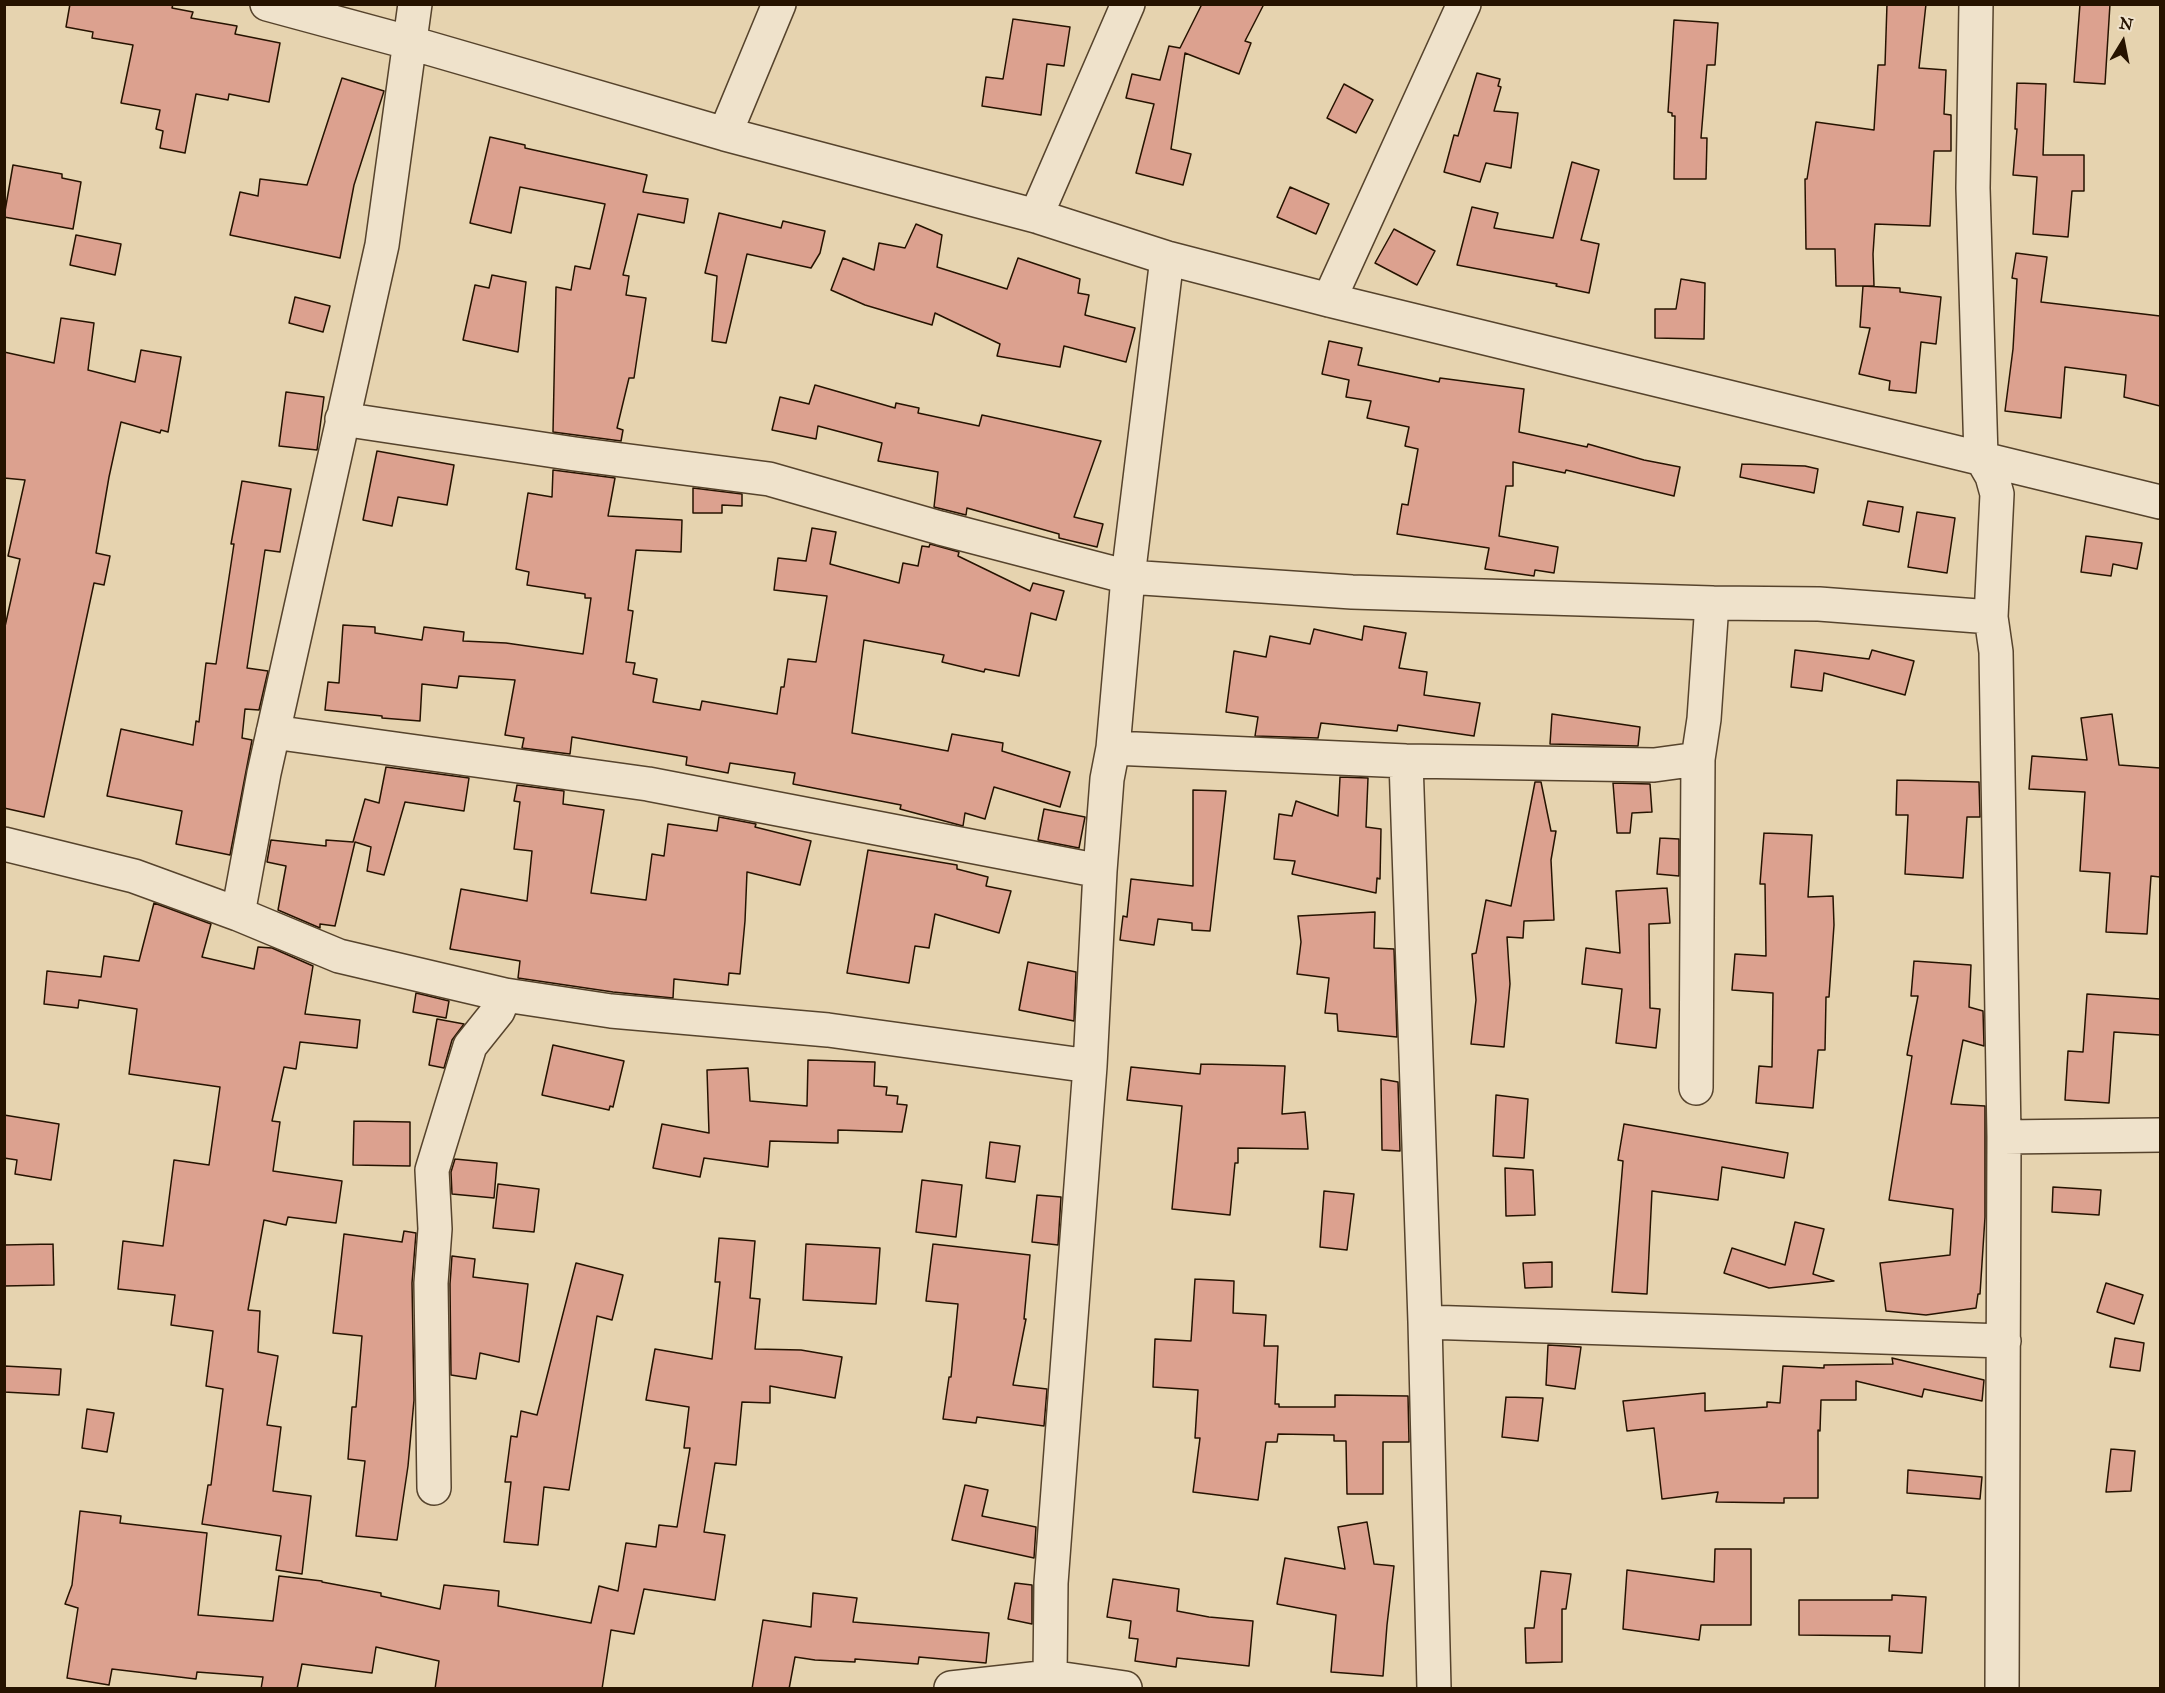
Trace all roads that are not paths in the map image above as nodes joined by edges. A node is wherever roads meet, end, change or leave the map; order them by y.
1 (267, 4) edge
2 (415, 4) edge
3 (779, 4) edge
4 (1128, 4) edge
5 (1464, 4) edge
6 (1976, 4) edge
7 (411, 43) junction
8 (725, 134) junction
9 (1036, 216) junction
10 (1167, 258) junction
11 (1329, 300) junction
12 (342, 419) junction
13 (1981, 457) junction
14 (2160, 502) edge
15 (1128, 577) junction
16 (1712, 603) junction
17 (1991, 616) junction
18 (273, 732) junction
19 (1113, 748) junction
20 (1698, 759) junction
21 (1406, 761) junction
22 (4, 843) edge
23 (1100, 871) junction
24 (238, 914) junction
25 (505, 995) junction
26 (1090, 1066) junction
27 (1696, 1088) dead end
28 (2160, 1135) edge
29 (2004, 1137) junction
30 (1425, 1322) junction
31 (2004, 1341) junction
32 (434, 1488) dead end
33 (1050, 1677) junction
34 (951, 1689) edge
35 (1125, 1689) edge
36 (1434, 1689) edge
37 (2002, 1689) edge

1 - 7 street
2 - 7 street
3 - 8 street
4 - 9 street
5 - 11 street
6 - 13 street
7 - 8 street
7 - 12 street
8 - 9 street
9 - 10 street
10 - 11 street
10 - 15 street
11 - 13 street
12 - 15 street
12 - 18 street
13 - 14 street
13 - 17 street
15 - 16 street
15 - 19 street
16 - 17 street
16 - 20 street
17 - 29 street
18 - 23 street
18 - 24 street
19 - 21 street
19 - 23 street
20 - 21 street
20 - 27 street
21 - 30 street
22 - 24 street
23 - 26 street
24 - 25 street
25 - 26 street
25 - 32 street
26 - 33 street
28 - 29 street
29 - 31 street
30 - 31 street
30 - 36 street
31 - 37 street
33 - 34 street
33 - 35 street

